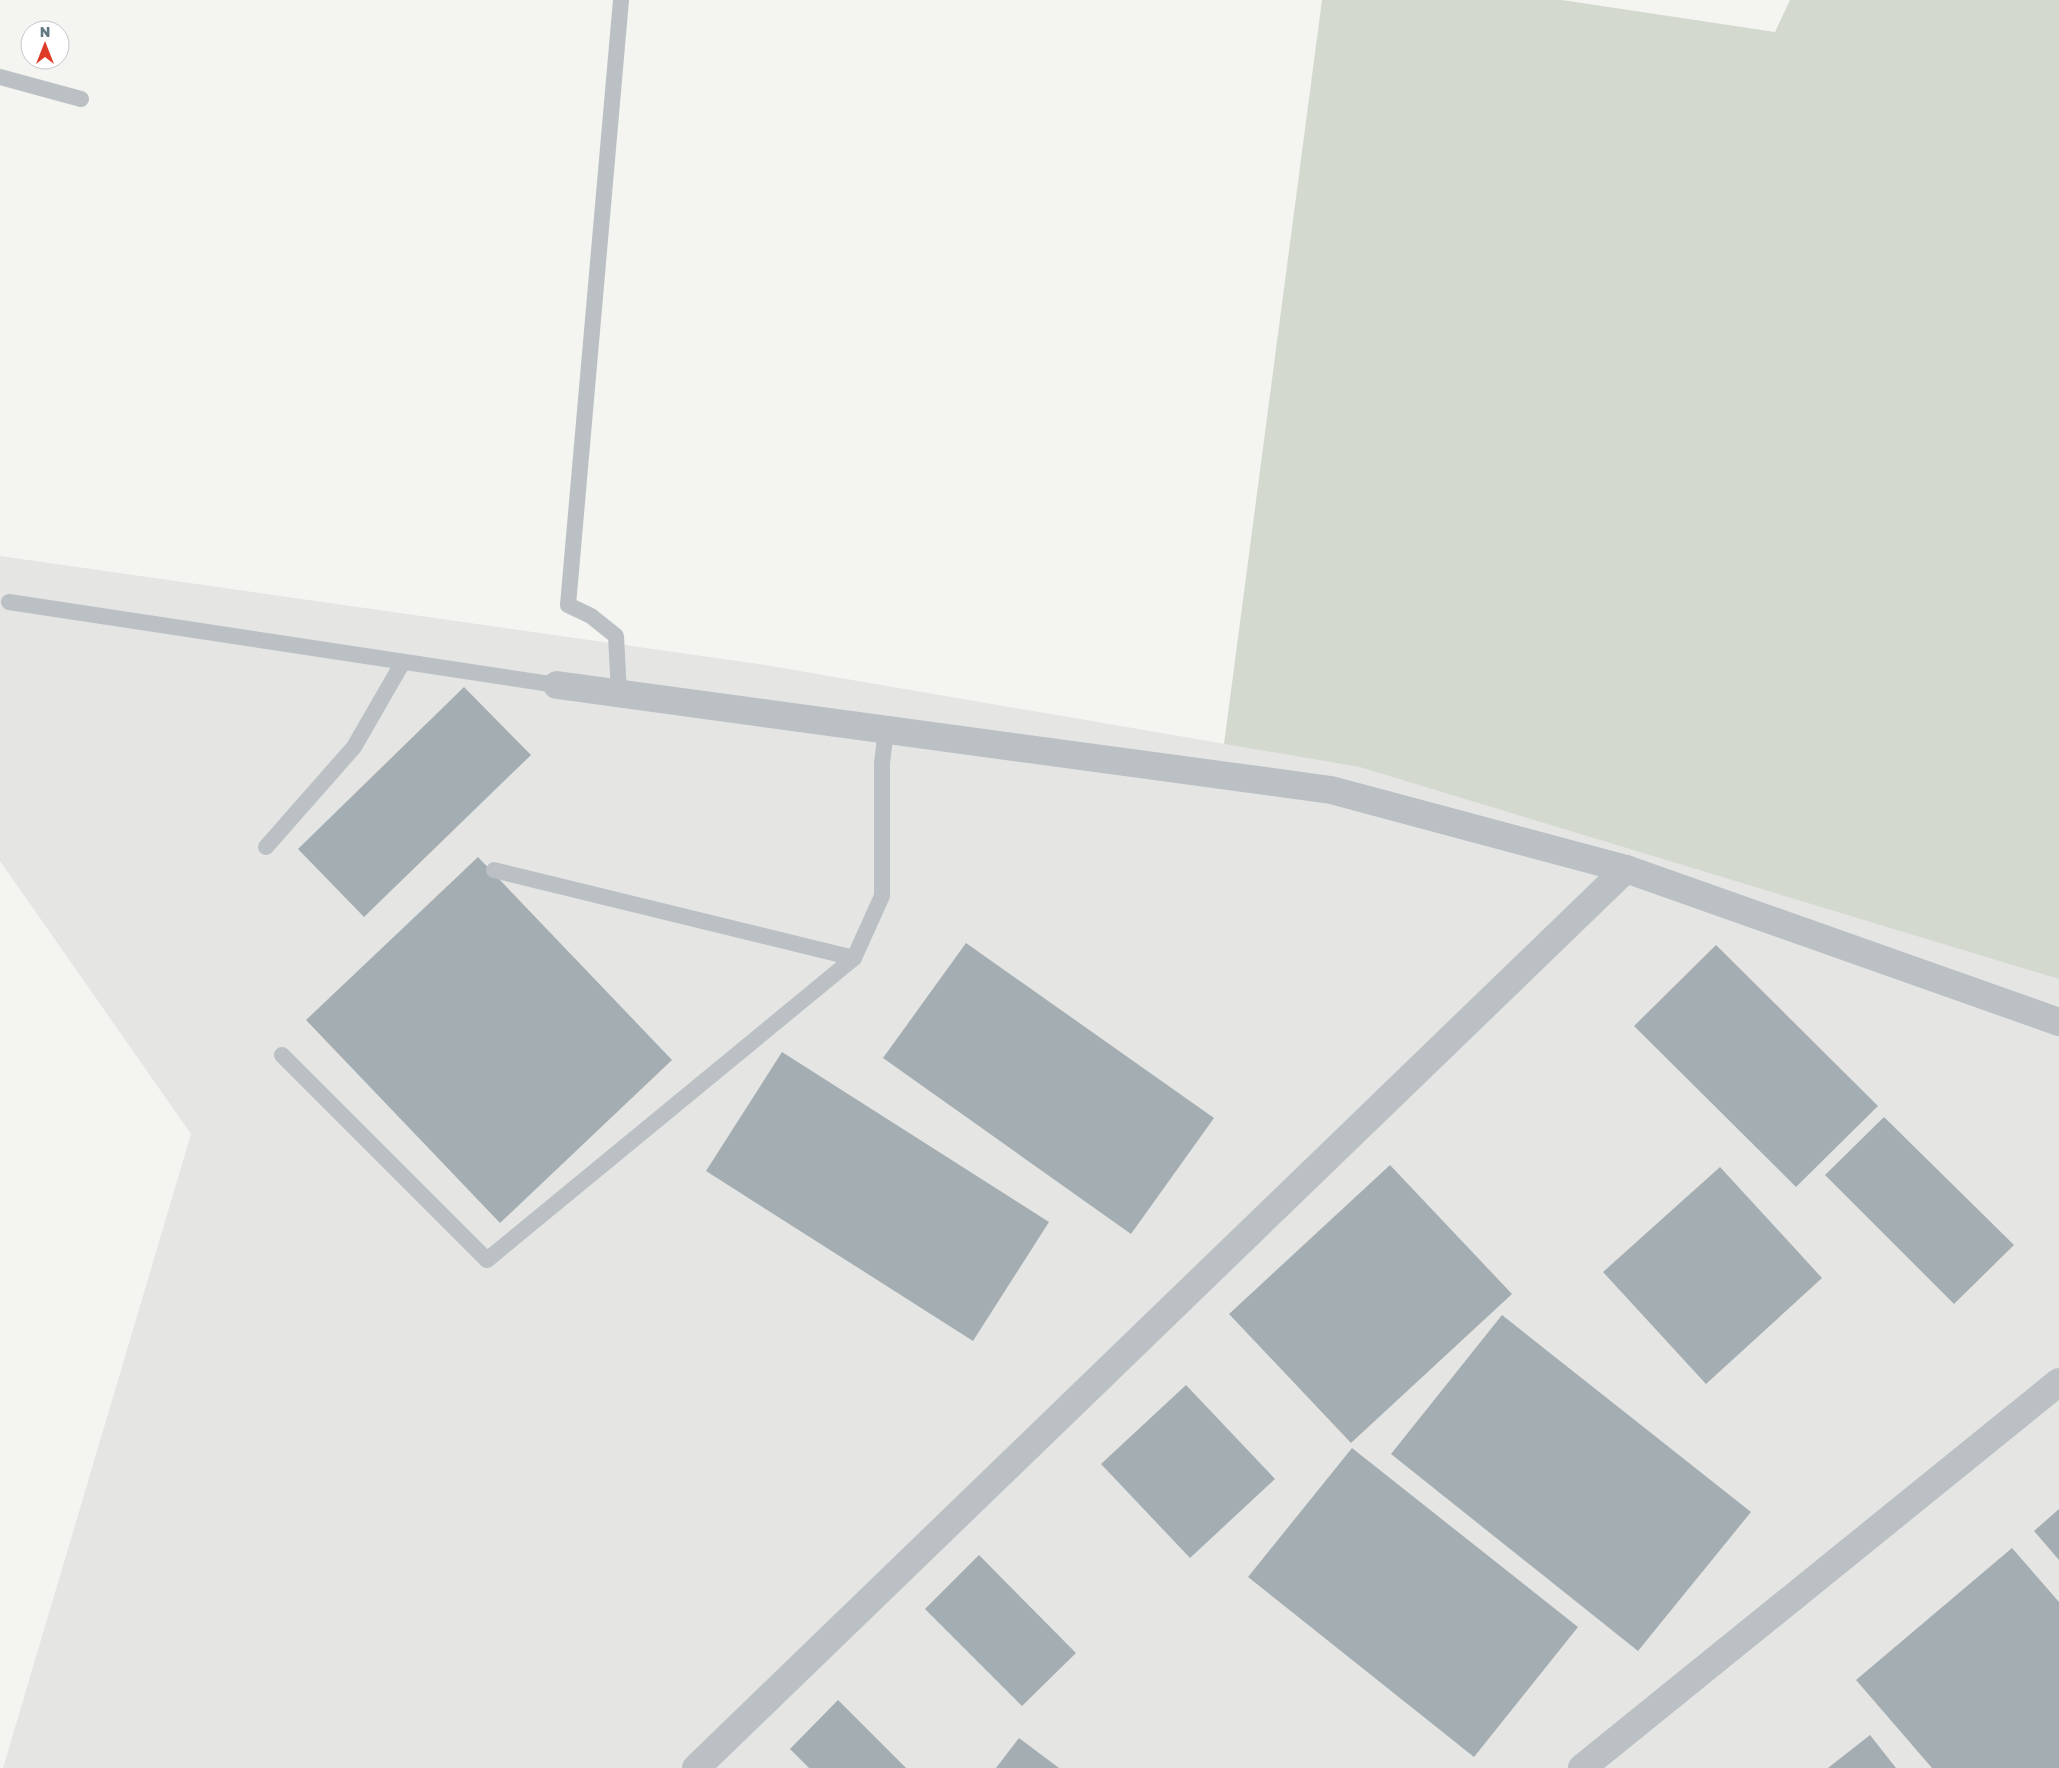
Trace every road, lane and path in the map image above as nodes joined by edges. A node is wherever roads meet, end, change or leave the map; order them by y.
1 (621, 0) edge
2 (0, 77) edge
3 (81, 99) dead end
4 (9, 602) dead end
5 (403, 662) junction
6 (557, 685) joint
7 (619, 693) junction
8 (886, 730) junction
9 (266, 847) dead end
10 (1626, 869) junction
11 (494, 870) dead end
12 (854, 958) junction
13 (2059, 1022) edge
14 (282, 1055) dead end
15 (2059, 1382) edge
16 (696, 1768) edge
17 (1582, 1768) edge

1 - 7 lane
2 - 3 lane
4 - 5 lane
5 - 6 lane
5 - 9 lane
6 - 7 street
7 - 8 street
8 - 10 street
8 - 12 lane
10 - 13 street
10 - 16 street
11 - 12 lane
12 - 14 lane
15 - 17 street

